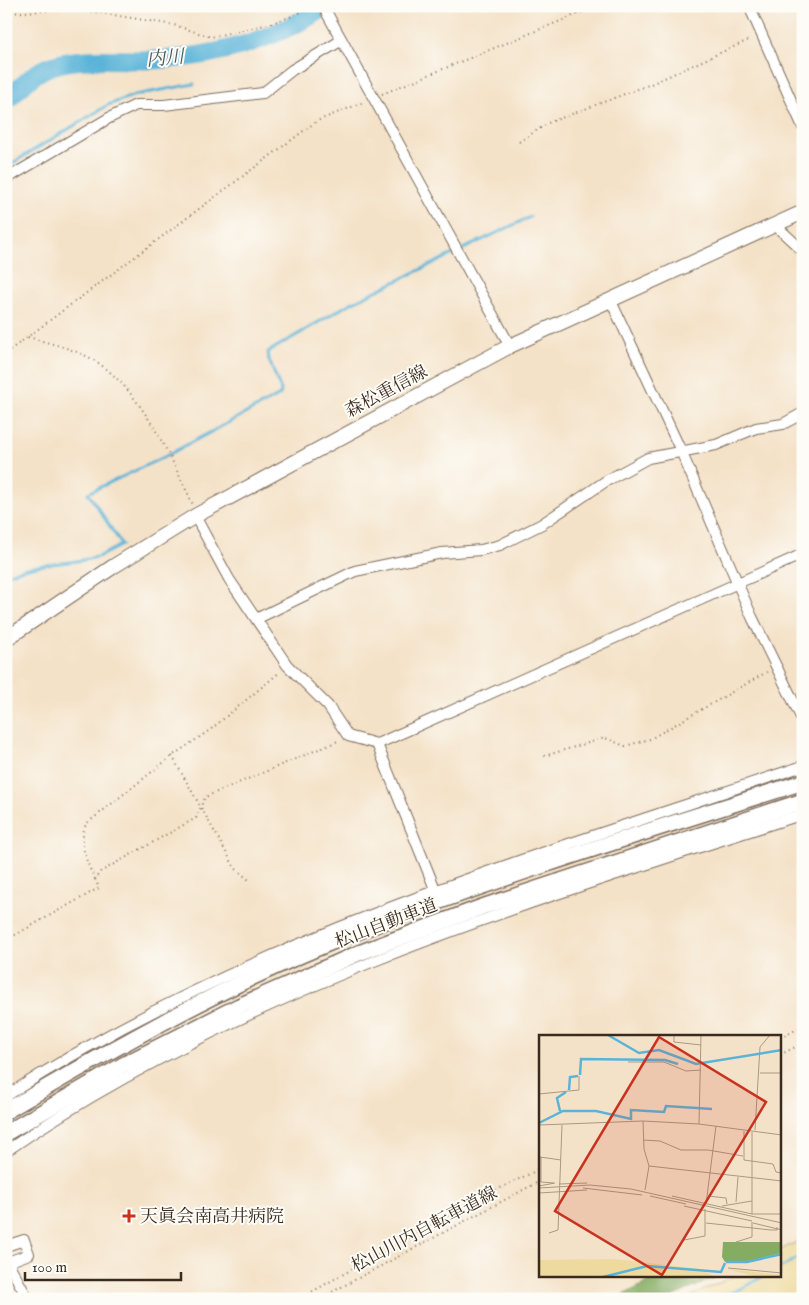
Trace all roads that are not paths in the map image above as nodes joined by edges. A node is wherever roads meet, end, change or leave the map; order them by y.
1 (323, 6) edge
2 (749, 6) edge
3 (342, 40) junction
4 (803, 127) edge
5 (6, 179) edge
6 (803, 212) edge
7 (775, 225) junction
8 (803, 252) edge
9 (610, 299) junction
10 (510, 346) junction
11 (803, 413) edge
12 (681, 451) junction
13 (195, 516) junction
14 (803, 554) edge
15 (739, 584) junction
16 (256, 619) junction
17 (6, 639) edge
18 (802, 717) edge
19 (377, 744) junction
20 (803, 766) edge
21 (803, 782) edge
22 (803, 801) edge
23 (803, 814) edge
24 (435, 890) junction
25 (6, 1096) edge
26 (6, 1111) edge
27 (6, 1133) edge
28 (6, 1150) edge
29 (6, 1246) edge
30 (7, 1260) edge
31 (28, 1299) edge

1 - 3 street
2 - 4 street
3 - 5 street
3 - 10 street
6 - 7 main road, 森松重信線
7 - 8 street
7 - 9 main road, 森松重信線
9 - 10 main road, 森松重信線
9 - 12 street
10 - 13 main road, 森松重信線
11 - 12 street
12 - 15 street
12 - 16 street
13 - 16 street
13 - 17 main road, 森松重信線
14 - 15 street
15 - 18 street
15 - 19 street
16 - 19 street
19 - 24 street
20 - 24 street
21 - 26 highway, 松山自動車道
22 - 27 highway, 松山自動車道
23 - 28 street
24 - 25 street
29 - 30 street
30 - 31 street

